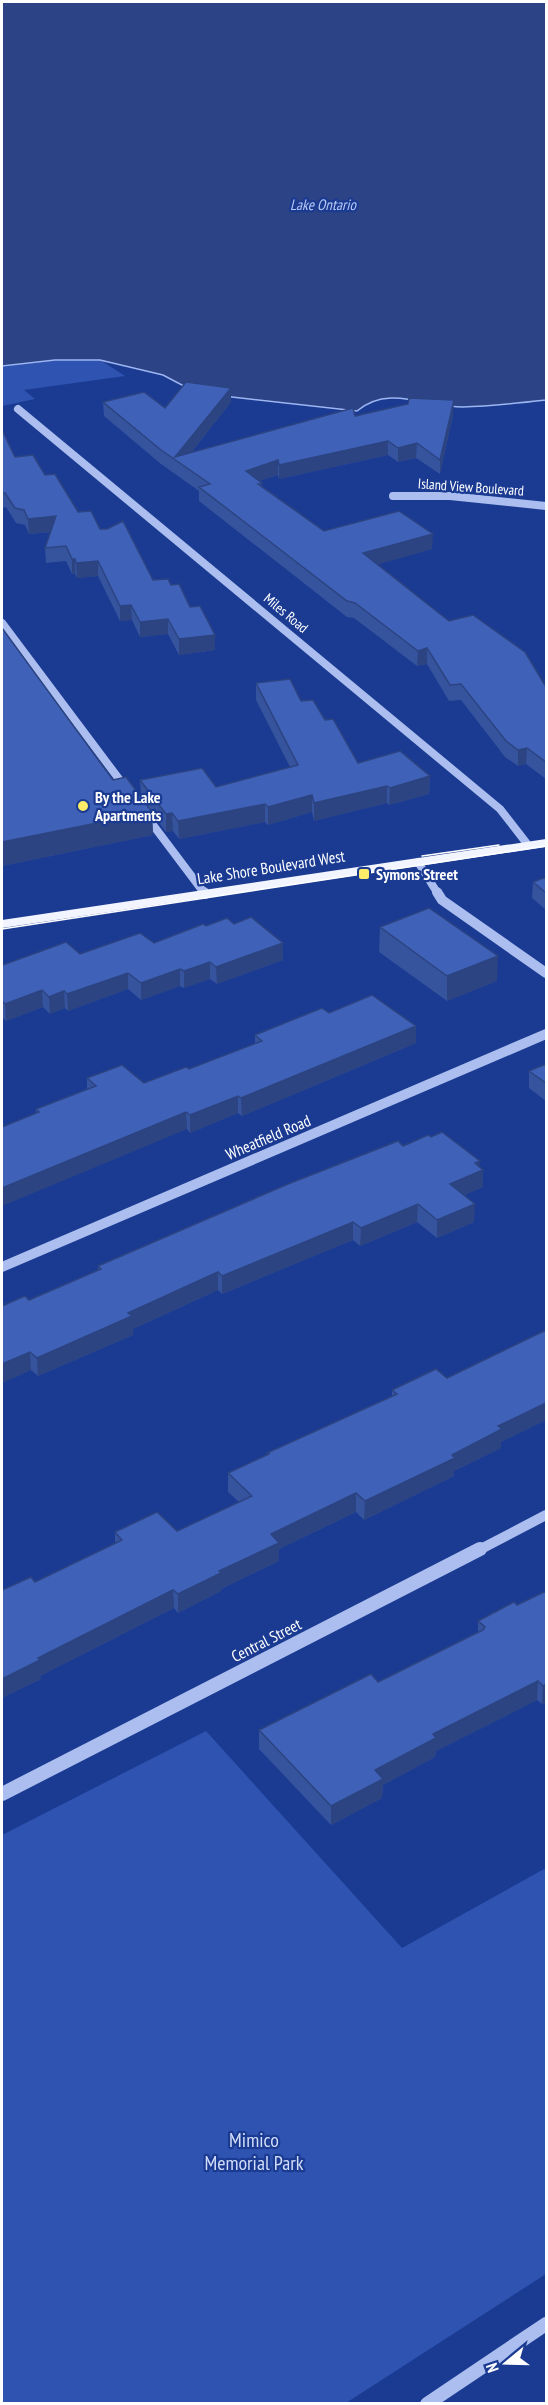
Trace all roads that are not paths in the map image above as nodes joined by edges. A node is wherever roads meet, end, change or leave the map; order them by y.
1 (18, 409) dead end
2 (393, 496) dead end
3 (546, 506) edge
4 (2, 623) edge
5 (134, 799) edge
6 (141, 808) edge
7 (546, 843) edge
8 (528, 845) junction
9 (418, 862) junction
10 (205, 894) junction
11 (2, 924) edge
12 (546, 973) edge
13 (546, 1034) edge
14 (2, 1267) edge
15 (546, 1515) edge
16 (2, 1794) edge
17 (546, 2324) edge
18 (427, 2403) edge

1 - 8 street, Miles Road
2 - 3 street, Island View Boulevard
4 - 5 street
6 - 10 street
7 - 8 main road, Lake Shore Boulevard West
8 - 9 main road, Lake Shore Boulevard West
9 - 10 main road, Lake Shore Boulevard West
9 - 12 street
10 - 11 main road, Lake Shore Boulevard West
13 - 14 street, Wheatfield Road
15 - 16 street, Central Street
17 - 18 street

